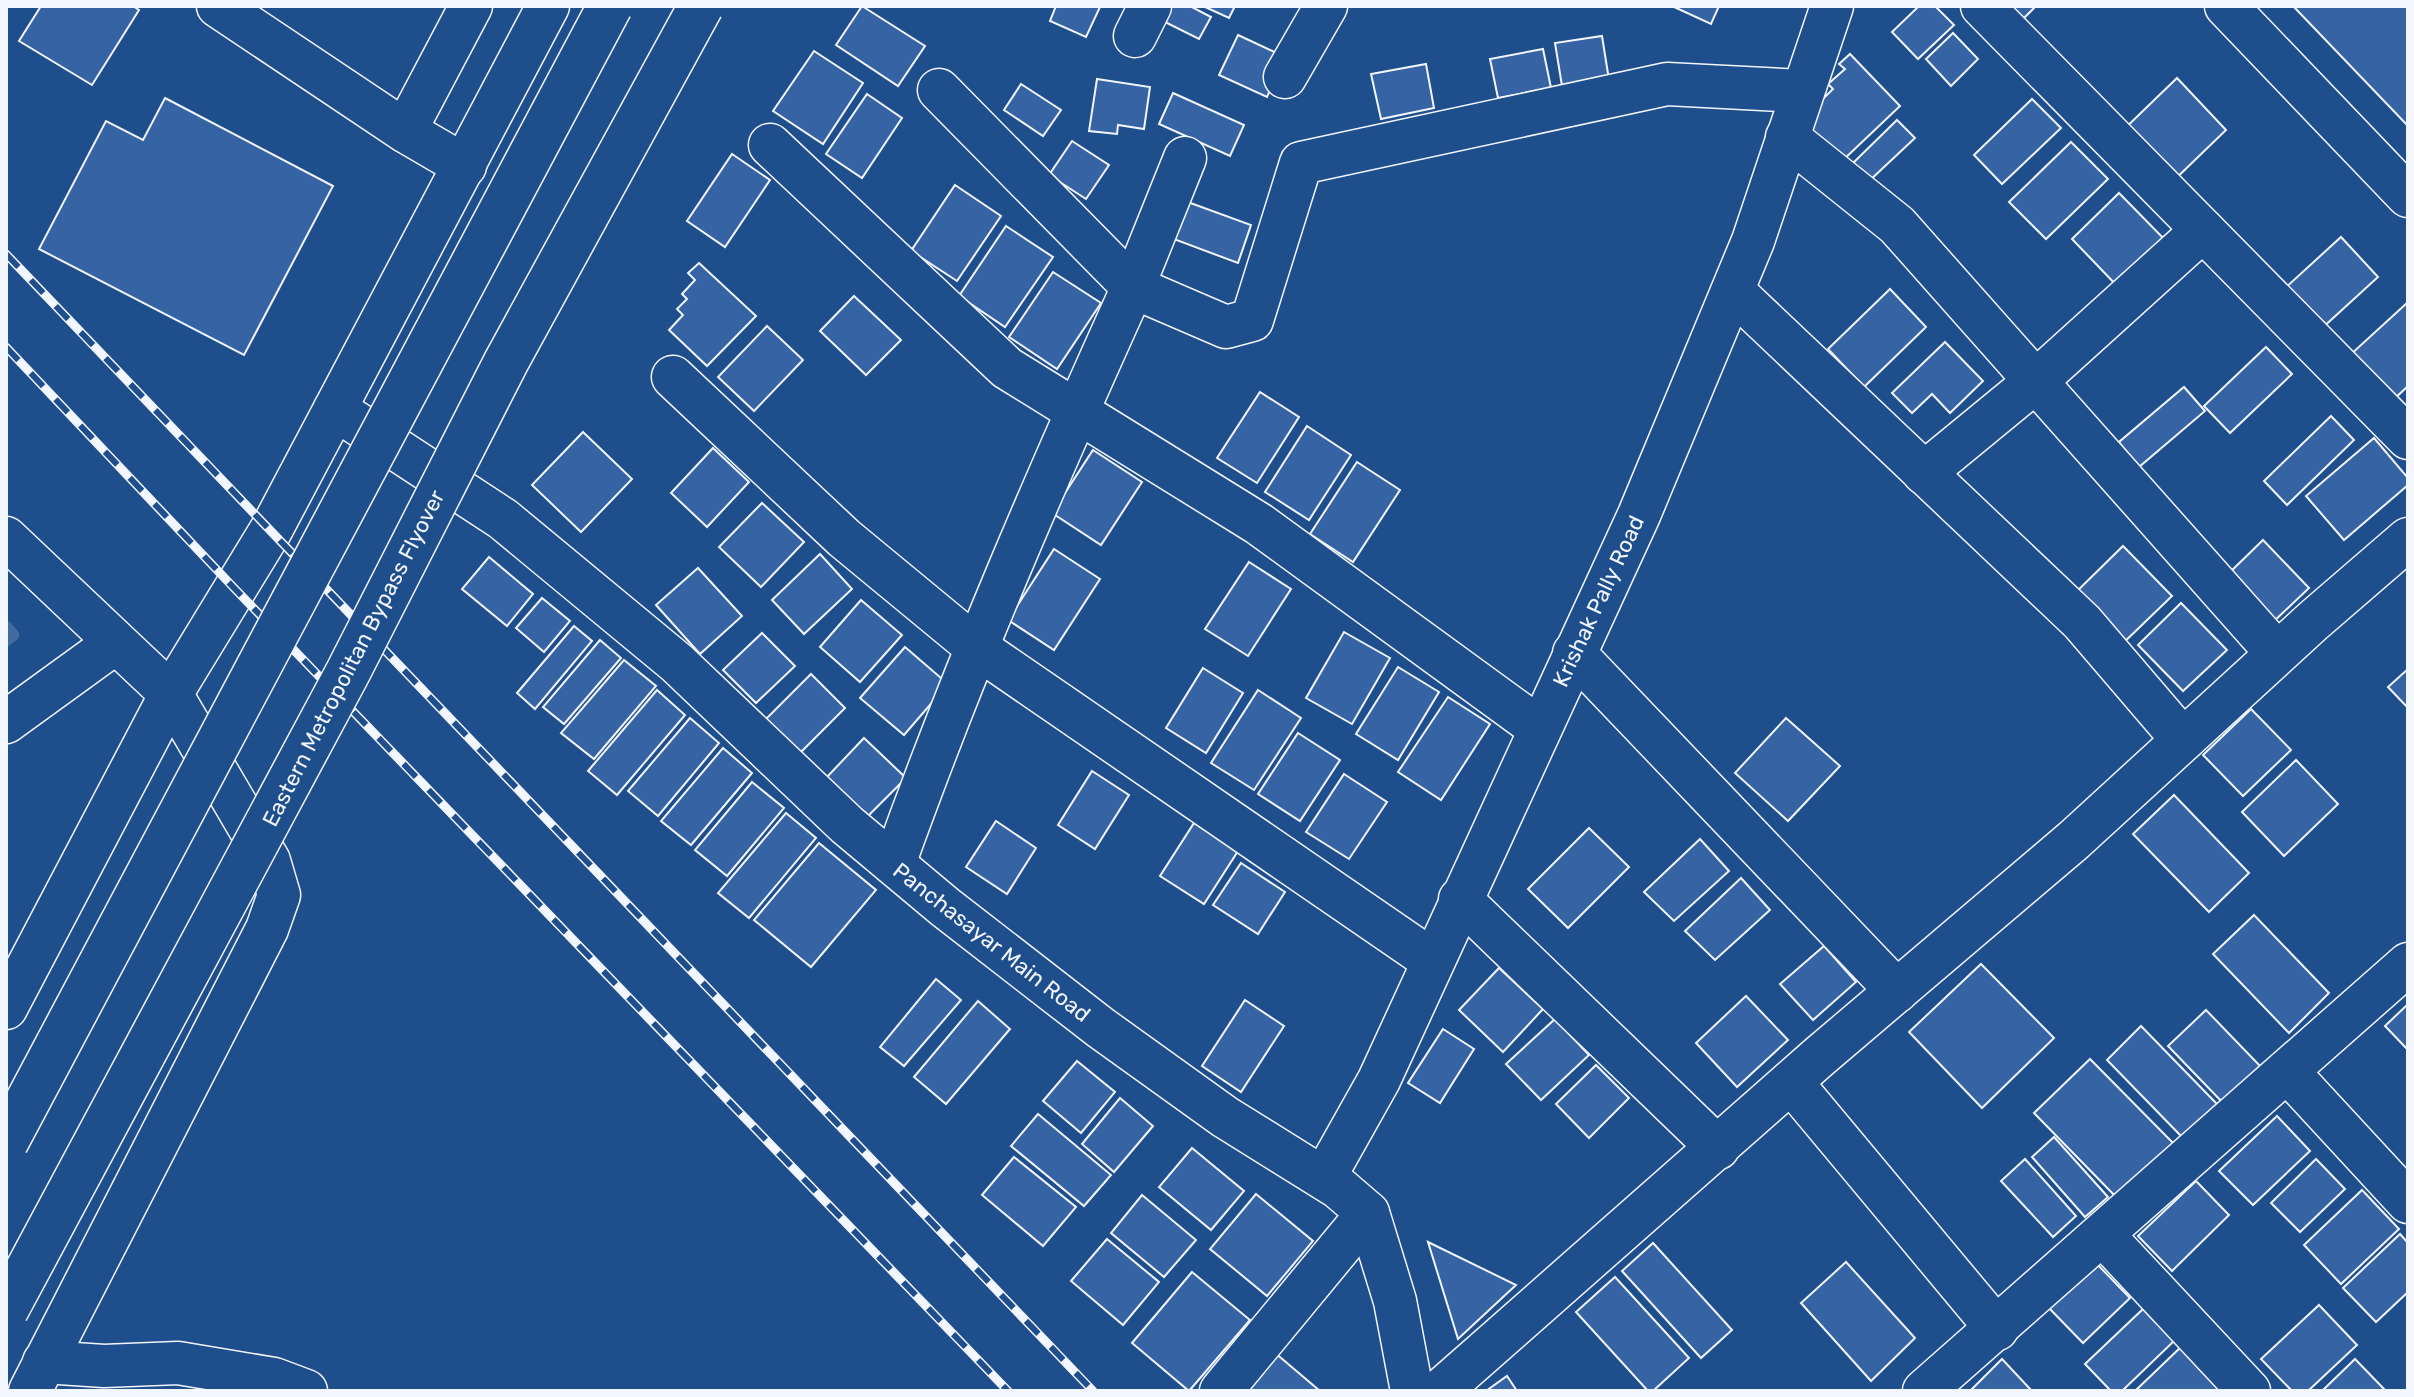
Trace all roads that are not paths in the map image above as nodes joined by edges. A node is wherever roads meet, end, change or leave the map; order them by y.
1 (218, 6) edge
2 (471, 6) edge
3 (548, 6) edge
4 (610, 6) edge
5 (701, 6) edge
6 (1326, 6) edge
7 (1832, 6) edge
8 (1982, 6) edge
9 (2226, 6) edge
10 (1285, 77) dead end
11 (939, 90) dead end
12 (1802, 91) junction
13 (405, 131) junction
14 (1787, 137) junction
15 (770, 145) dead end
16 (1185, 158) dead end
17 (465, 166) junction
18 (2408, 196) edge
19 (2203, 230) junction
20 (1133, 287) junction
21 (1733, 291) junction
22 (673, 377) dead end
23 (2036, 381) junction
24 (335, 409) junction
25 (1077, 410) junction
26 (2408, 438) edge
27 (1924, 473) junction
28 (2408, 539) edge
29 (15, 562) edge
30 (115, 643) junction
31 (976, 647) junction
32 (1574, 653) junction
33 (2277, 653) junction
34 (171, 694) junction
35 (6, 722) edge
36 (1539, 728) junction
37 (2183, 740) junction
38 (894, 864) junction
39 (1460, 899) junction
40 (1433, 961) junction
41 (2408, 964) edge
42 (1897, 991) junction
43 (6, 1008) edge
44 (2287, 1071) junction
45 (1791, 1082) junction
46 (6, 1142) edge
47 (1718, 1148) junction
48 (1324, 1178) junction
49 (2408, 1202) edge
50 (1368, 1213) junction
51 (2103, 1235) junction
52 (6, 1310) edge
53 (1997, 1329) junction
54 (37, 1377) edge
55 (1927, 1390) edge
56 (306, 1391) edge
57 (1221, 1391) edge
58 (1412, 1391) edge
59 (1440, 1391) edge
60 (2249, 1391) edge

1 - 13 street
2 - 13 street
3 - 17 street
4 - 46 main road, bridge
5 - 52 main road, Eastern Metropolitan Bypass Flyover, bridge
6 - 10 street
7 - 12 street, Krishak Pally Road
8 - 19 street
9 - 18 street
11 - 20 street
12 - 14 street, Krishak Pally Road
12 - 20 street
13 - 17 street
14 - 21 street, Krishak Pally Road
14 - 23 street
15 - 25 street
16 - 20 street
17 - 24 street
19 - 23 street
19 - 26 street
20 - 25 street
21 - 27 street
21 - 32 street, Krishak Pally Road
22 - 31 street
23 - 27 street
23 - 33 street
24 - 34 street
24 - 38 street, Panchasayar Main Road
25 - 31 street
25 - 36 street
27 - 37 street
28 - 33 street
29 - 30 street
30 - 34 street
30 - 35 street
31 - 38 street
31 - 40 street
32 - 36 street, Krishak Pally Road
32 - 42 street
33 - 37 street
34 - 43 street
34 - 54 street
36 - 39 street, Krishak Pally Road
37 - 42 street
38 - 48 street, Panchasayar Main Road
39 - 40 street, Krishak Pally Road
39 - 47 street
40 - 48 street, Krishak Pally Road
41 - 44 street
42 - 45 street
44 - 49 street
44 - 51 street
45 - 47 street
45 - 53 street
47 - 59 street
48 - 50 street, Panchasayar Main Road
50 - 57 street
50 - 58 street
51 - 53 street
51 - 60 street
53 - 55 street
54 - 56 street

